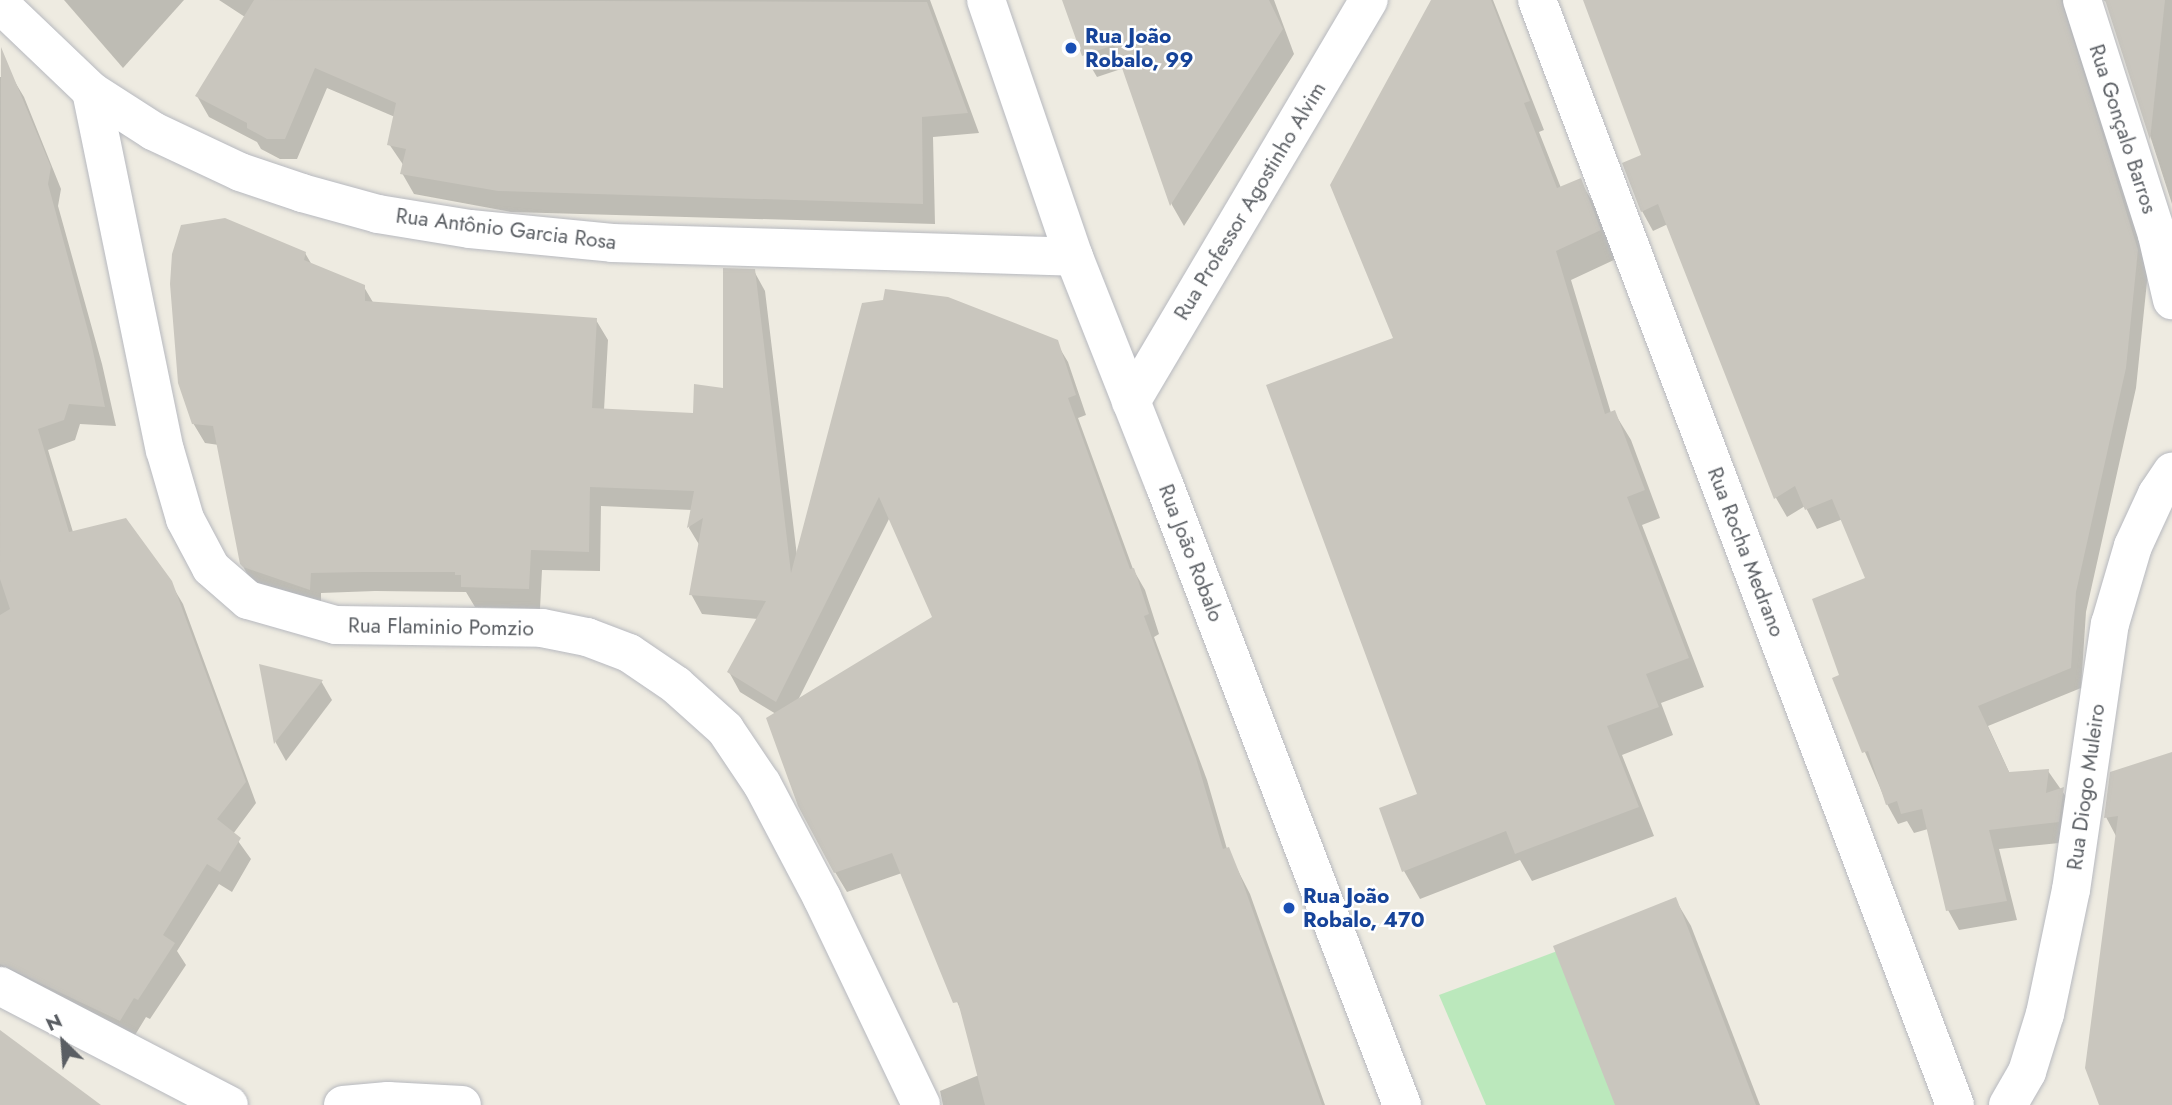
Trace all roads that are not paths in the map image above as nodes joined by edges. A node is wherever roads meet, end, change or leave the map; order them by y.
1 (986, 0) edge
2 (1369, 0) edge
3 (1537, 0) edge
4 (2082, 0) edge
5 (0, 4) edge
6 (91, 91) junction
7 (1073, 257) junction
8 (2172, 300) edge
9 (1130, 402) junction
10 (2172, 472) edge
11 (0, 986) edge
12 (229, 1105) edge
13 (343, 1105) edge
14 (461, 1105) edge
15 (921, 1105) edge
16 (1402, 1105) edge
17 (1955, 1105) edge
18 (2008, 1105) edge

1 - 7 street, Rua João Robalo
2 - 9 street, Rua Professor Agostinho Alvim
3 - 17 street, Rua Rocha Medrano
4 - 8 street, Rua Gonçalo Barros
5 - 6 street, Rua Antônio Garcia Rosa
6 - 7 street, Rua Antônio Garcia Rosa
6 - 15 street, Rua Flaminio Pomzio
7 - 9 street, Rua João Robalo
9 - 16 street, Rua João Robalo
10 - 18 street, Rua Diogo Muleiro
11 - 12 street
13 - 14 street

